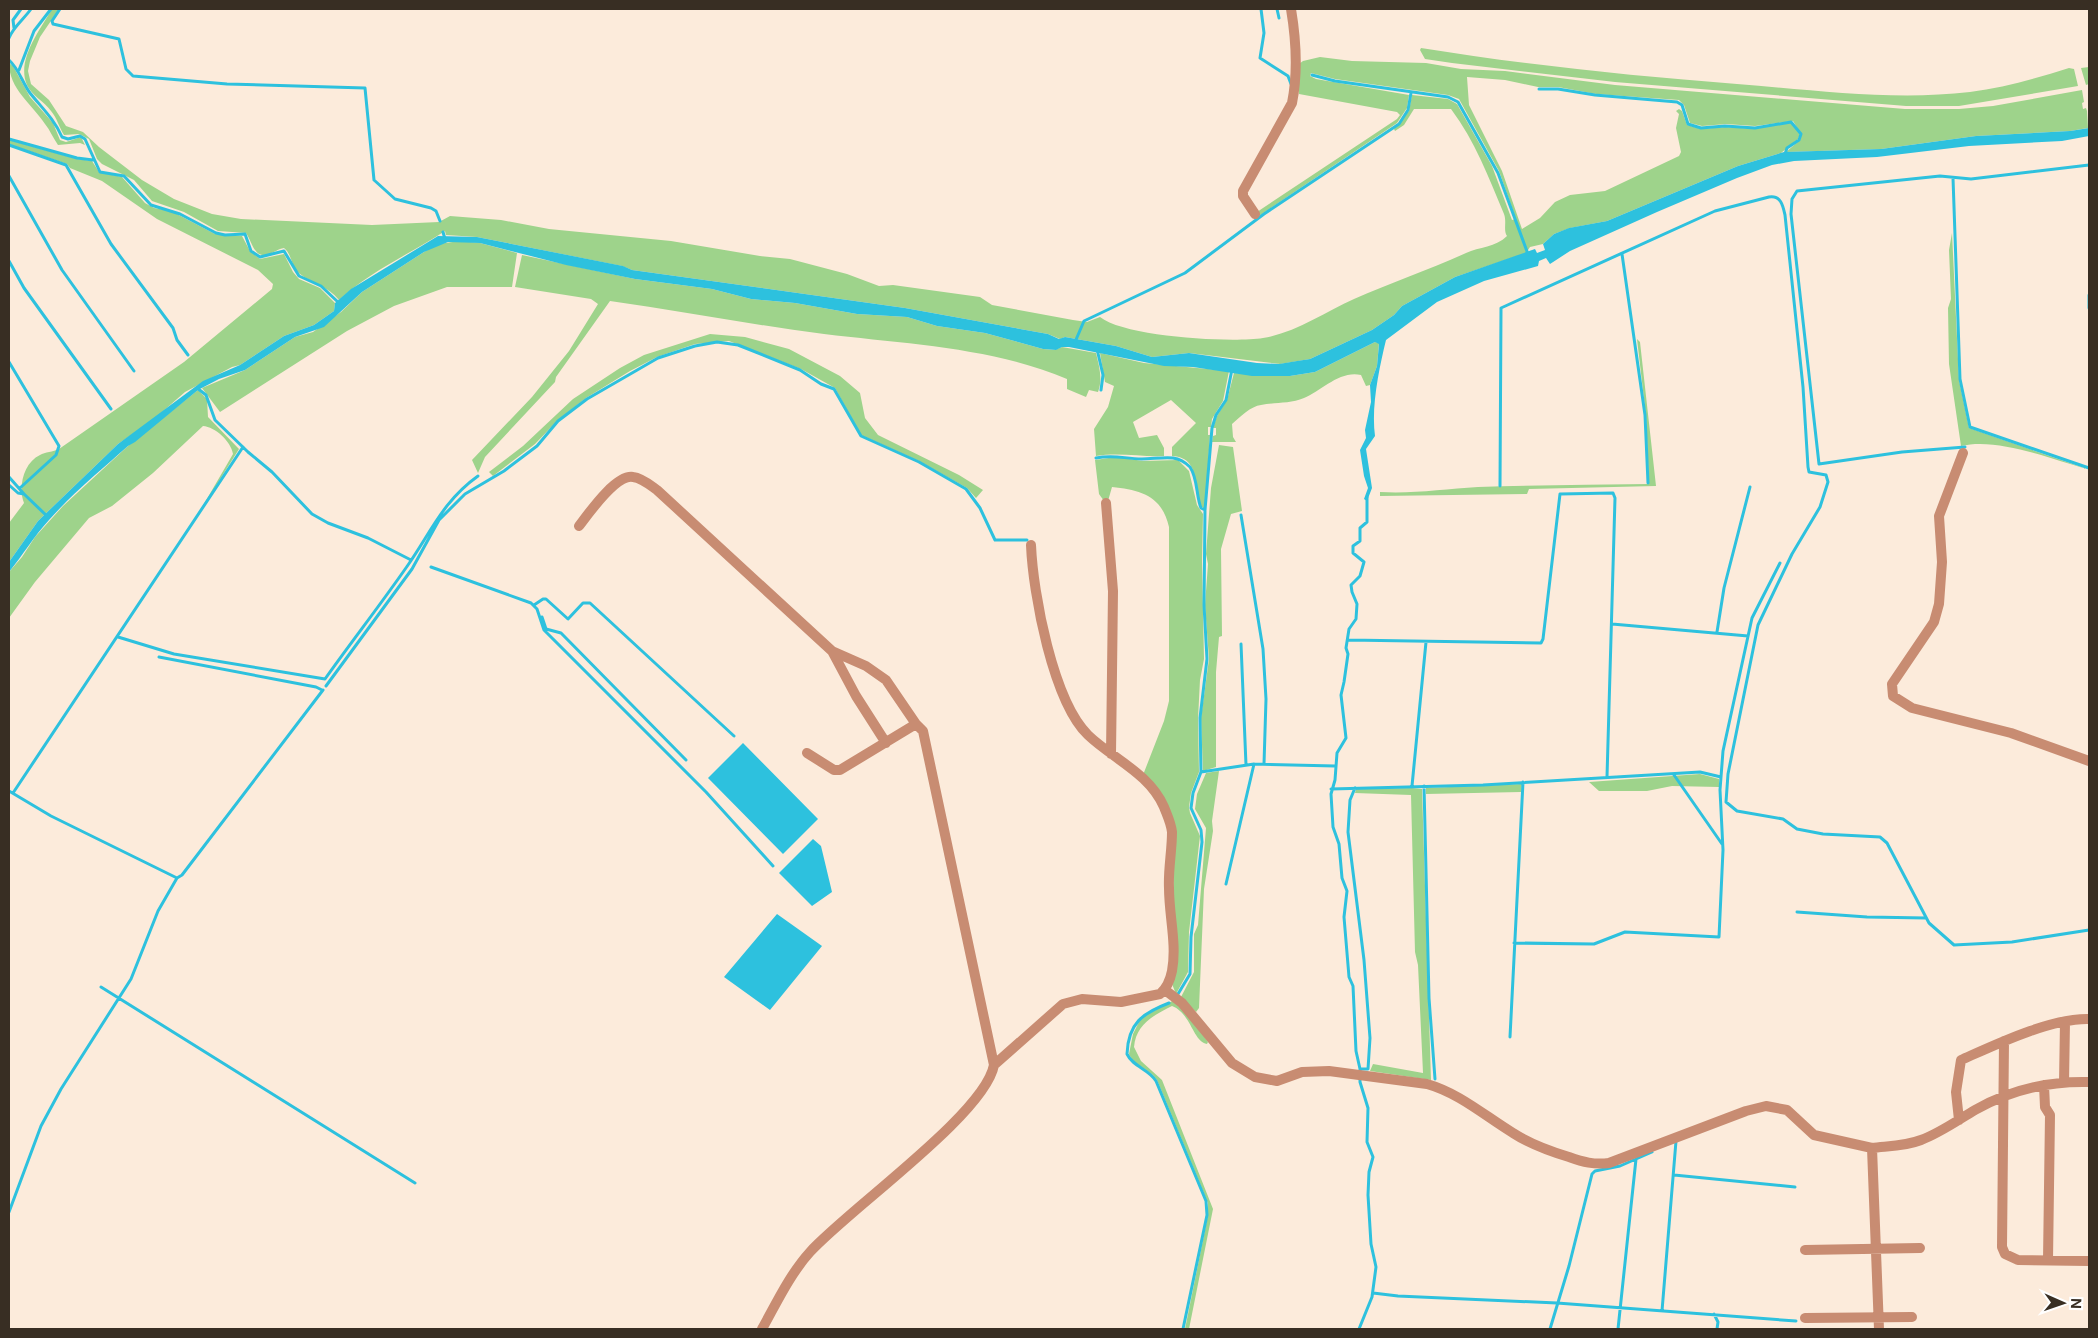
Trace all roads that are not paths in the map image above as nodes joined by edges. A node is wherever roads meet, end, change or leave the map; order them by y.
1 (1291, 9) edge
2 (1256, 214) dead end
3 (1962, 453) dead end
4 (1106, 503) dead end
5 (579, 526) dead end
6 (1030, 546) dead end
7 (832, 651) junction
8 (916, 724) junction
9 (886, 743) junction
10 (808, 753) dead end
11 (1112, 754) junction
12 (2089, 761) edge
13 (1165, 990) junction
14 (2089, 1018) edge
15 (2065, 1022) junction
16 (2004, 1041) junction
17 (994, 1065) junction
18 (2089, 1082) edge
19 (2064, 1083) junction
20 (2044, 1085) junction
21 (2003, 1097) junction
22 (1958, 1120) junction
23 (1872, 1148) junction
24 (1920, 1248) dead end
25 (1876, 1249) junction
26 (1805, 1250) dead end
27 (2048, 1260) junction
28 (2089, 1261) edge
29 (1912, 1317) dead end
30 (1805, 1318) dead end
31 (1878, 1318) junction
32 (762, 1329) edge
33 (1879, 1329) edge

1 - 2 street
3 - 12 street
4 - 11 street
5 - 7 street
6 - 11 street
7 - 8 street
7 - 9 street
8 - 9 street
8 - 17 street
9 - 10 street
11 - 13 street
13 - 17 street
13 - 23 street
14 - 15 street
15 - 16 street
15 - 19 street
16 - 21 street
16 - 22 street
17 - 32 street
18 - 19 street
19 - 20 street
20 - 21 street
20 - 27 street
21 - 22 street
21 - 27 street
22 - 23 street
23 - 25 street
24 - 25 street
25 - 26 street
25 - 31 street
27 - 28 street
29 - 31 street
30 - 31 street
31 - 33 street

